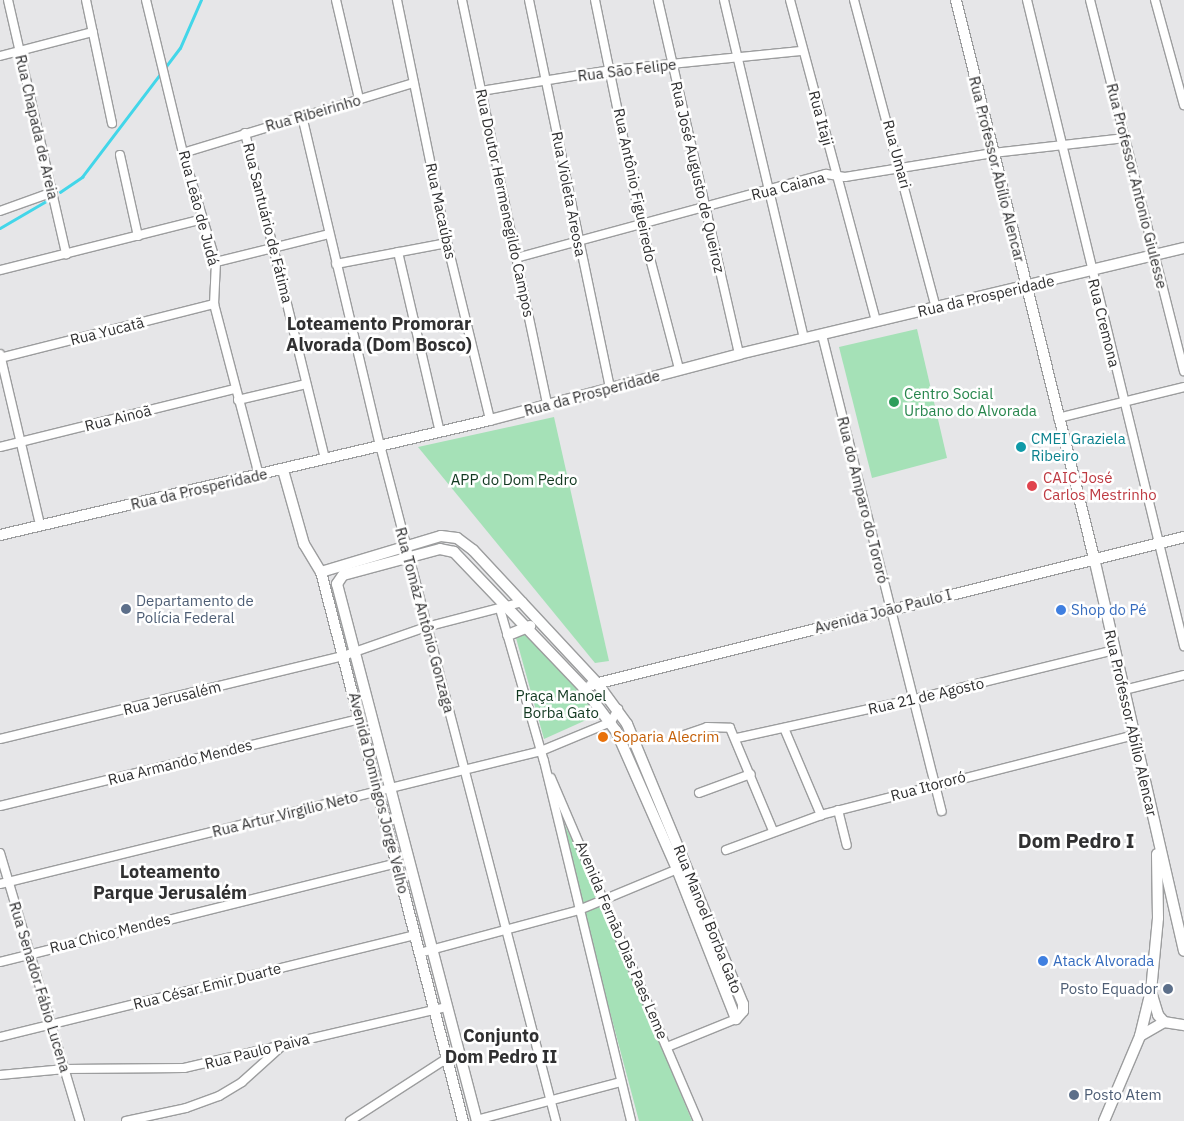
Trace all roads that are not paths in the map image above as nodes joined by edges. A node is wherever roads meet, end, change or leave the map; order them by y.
1 (8, 0) edge
2 (86, 0) edge
3 (146, 0) edge
4 (336, 0) edge
5 (397, 0) edge
6 (462, 0) edge
7 (529, 0) edge
8 (595, 0) edge
9 (658, 0) edge
10 (724, 0) edge
11 (790, 0) edge
12 (854, 0) edge
13 (956, 0) edge
14 (1028, 0) edge
15 (1090, 0) edge
16 (1155, 0) edge
17 (93, 32) junction
18 (20, 51) junction
19 (803, 51) junction
20 (0, 56) edge
21 (738, 58) junction
22 (673, 64) junction
23 (611, 70) junction
24 (547, 80) junction
25 (414, 83) junction
26 (481, 91) junction
27 (359, 99) junction
28 (1184, 105) edge
29 (302, 116) junction
30 (112, 123) dead end
31 (245, 133) junction
32 (1125, 138) junction
33 (1060, 146) junction
34 (183, 153) junction
35 (993, 153) junction
36 (120, 155) dead end
37 (901, 168) junction
38 (836, 176) junction
39 (770, 190) junction
40 (53, 192) junction
41 (704, 207) junction
42 (0, 211) edge
43 (203, 219) junction
44 (641, 224) junction
45 (329, 234) junction
46 (138, 236) junction
47 (579, 242) junction
48 (447, 243) junction
49 (275, 247) junction
50 (1184, 248) edge
51 (398, 252) junction
52 (66, 254) junction
53 (1155, 255) junction
54 (516, 258) junction
55 (216, 262) junction
56 (336, 264) junction
57 (0, 270) edge
58 (1091, 271) junction
59 (1026, 287) junction
60 (214, 304) junction
61 (936, 309) junction
62 (876, 322) junction
63 (822, 335) junction
64 (804, 339) junction
65 (739, 354) junction
66 (0, 356) edge
67 (678, 370) junction
68 (1184, 372) edge
69 (306, 384) junction
70 (1184, 387) edge
71 (610, 388) junction
72 (235, 389) junction
73 (238, 400) junction
74 (1124, 402) junction
75 (548, 405) junction
76 (1058, 418) junction
77 (490, 420) junction
78 (440, 432) junction
79 (21, 442) junction
80 (380, 445) junction
81 (0, 447) edge
82 (325, 459) junction
83 (283, 470) junction
84 (259, 475) junction
85 (40, 525) junction
86 (0, 535) edge
87 (1184, 537) edge
88 (1158, 543) junction
89 (405, 544) junction
90 (408, 557) junction
91 (1094, 558) junction
92 (321, 572) junction
93 (338, 578) joint
94 (522, 602) junction
95 (504, 608) junction
96 (890, 610) junction
97 (544, 625) junction
98 (526, 626) junction
99 (426, 627) junction
100 (508, 635) junction
101 (1184, 646) edge
102 (1114, 650) junction
103 (354, 651) junction
104 (343, 656) junction
105 (1184, 675) edge
106 (597, 683) junction
107 (583, 687) junction
108 (1124, 690) junction
109 (915, 700) junction
110 (618, 710) junction
111 (360, 719) junction
112 (611, 722) junction
113 (784, 728) junction
114 (684, 735) dead end
115 (1134, 735) junction
116 (737, 738) junction
117 (0, 740) edge
118 (541, 751) junction
119 (544, 760) junction
120 (465, 771) junction
121 (751, 774) junction
122 (935, 784) junction
123 (391, 789) junction
124 (378, 792) junction
125 (699, 793) dead end
126 (0, 806) edge
127 (838, 810) junction
128 (942, 811) dead end
129 (821, 815) junction
130 (773, 831) junction
131 (1157, 835) junction
132 (847, 845) dead end
133 (726, 850) dead end
134 (0, 854) edge
135 (396, 863) junction
136 (682, 867) junction
137 (9, 882) junction
138 (0, 884) edge
139 (605, 900) junction
140 (579, 910) junction
141 (1158, 918) junction
142 (1177, 919) junction
143 (506, 930) junction
144 (414, 935) junction
145 (433, 949) junction
146 (1184, 951) edge
147 (30, 952) junction
148 (419, 953) junction
149 (0, 962) edge
150 (1151, 991) junction
151 (447, 1007) junction
152 (434, 1009) junction
153 (736, 1019) joint
154 (1164, 1022) junction
155 (52, 1024) junction
156 (1184, 1025) edge
157 (1140, 1036) junction
158 (0, 1037) edge
159 (284, 1044) junction
160 (667, 1047) junction
161 (446, 1059) junction
162 (65, 1069) junction
163 (0, 1074) edge
164 (621, 1082) junction
165 (550, 1100) junction
166 (80, 1121) edge
167 (126, 1121) edge
168 (350, 1121) edge
169 (463, 1121) edge
170 (477, 1121) edge
171 (556, 1121) edge
172 (631, 1121) edge
173 (698, 1121) edge
174 (1104, 1121) edge

1 - 18 street, Rua Chapada de Areia
2 - 17 street
3 - 34 street, Rua Leão de Judá
4 - 27 street
5 - 25 street, Rua Macaúbas
6 - 26 street, Rua Doutor Hermenegildo Campos
7 - 24 street, Rua Violeta Areosa
8 - 23 street, Rua Antônio Figueiredo
9 - 22 street, Rua José Augusto de Queiroz
10 - 21 street
11 - 19 street, Rua Itaji
12 - 37 street, Rua Umari
13 - 35 street, Rua Professor Abílio Alencar
14 - 33 street, Rua Cremona
15 - 32 street, Rua Professor Antonio Giulesse
16 - 28 street
17 - 18 street
17 - 30 street
18 - 20 street
18 - 40 street, Rua Chapada de Areia
19 - 21 street, Rua São Felipe
19 - 38 street, Rua Itaji
21 - 22 street, Rua São Felipe
21 - 39 street
22 - 23 street, Rua São Felipe
22 - 41 street, Rua José Augusto de Queiroz
23 - 24 street, Rua São Felipe
23 - 44 street, Rua Antônio Figueiredo
24 - 26 street, Rua São Felipe
24 - 47 street, Rua Violeta Areosa
25 - 27 street, Rua Ribeirinho
25 - 48 street, Rua Macaúbas
26 - 54 street, Rua Doutor Hermenegildo Campos
27 - 29 street, Rua Ribeirinho
29 - 31 street, Rua Ribeirinho
29 - 45 street, Rua Tomáz Antônio Gonzaga
31 - 34 street, Rua Ribeirinho
31 - 49 street, Rua Santuário de Fátima
32 - 33 street, Rua Caiana
32 - 53 street, Rua Professor Antonio Giulesse
33 - 35 street, Rua Caiana
33 - 58 street, Rua Cremona
34 - 43 street, Rua Leão de Judá
35 - 37 street, Rua Caiana
35 - 59 street, Rua Professor Abílio Alencar
36 - 46 street
37 - 38 street, Rua Caiana
37 - 61 street, Rua Umari
38 - 39 street, Rua Caiana
38 - 62 street, Rua Itaji
39 - 41 street, Rua Caiana
39 - 64 street
40 - 42 street
40 - 52 street, Rua Chapada de Areia
41 - 44 street, Rua Caiana
41 - 65 street, Rua José Augusto de Queiroz
43 - 46 street
43 - 55 street, Rua Leão de Judá
44 - 47 street, Rua Caiana
44 - 67 street, Rua Antônio Figueiredo
45 - 49 street
45 - 56 street, Rua Tomáz Antônio Gonzaga
46 - 52 street
47 - 54 street, Rua Caiana
47 - 71 street, Rua Violeta Areosa
48 - 51 street
48 - 77 street, Rua Macaúbas
49 - 55 street
49 - 69 street, Rua Santuário de Fátima
50 - 53 street, Rua da Prosperidade
51 - 56 street
51 - 78 street
52 - 57 street
53 - 58 street, Rua da Prosperidade
53 - 68 street, Rua Professor Antonio Giulesse
54 - 75 street, Rua Doutor Hermenegildo Campos
55 - 60 street, Rua Leão de Judá
56 - 80 street, Rua Tomáz Antônio Gonzaga
58 - 59 street, Rua da Prosperidade
58 - 74 street, Rua Cremona
59 - 61 street, Rua da Prosperidade
59 - 76 street, Rua Professor Abílio Alencar
60 - 66 street, Rua Yucatã
60 - 72 street, Rua Leão de Judá
61 - 62 street, Rua da Prosperidade
62 - 63 street, Rua da Prosperidade
63 - 64 street, Rua da Prosperidade
63 - 96 street, Rua do Amparo do Tororó
64 - 65 street, Rua da Prosperidade
65 - 67 street, Rua da Prosperidade
66 - 79 street
67 - 71 street, Rua da Prosperidade
69 - 73 street
69 - 82 street, Rua Santuário de Fátima
70 - 74 street
71 - 75 street, Rua da Prosperidade
72 - 73 street, Rua Leão de Judá
72 - 79 street, Rua Ainoã
73 - 84 street, Rua Leão de Judá
74 - 76 street
74 - 88 street, Rua Cremona
75 - 77 street, Rua da Prosperidade
76 - 91 street, Rua Professor Abílio Alencar
77 - 78 street, Rua da Prosperidade
78 - 80 street, Rua da Prosperidade
79 - 81 street, Rua Ainoã
79 - 85 street
80 - 82 street, Rua da Prosperidade
80 - 89 street, Rua Tomáz Antônio Gonzaga
82 - 83 street, Rua da Prosperidade
83 - 84 street, Rua da Prosperidade
83 - 92 street, Avenida Domingos Jorge Velho
84 - 85 street, Rua da Prosperidade
85 - 86 street, Rua da Prosperidade
87 - 88 street, Avenida João Paulo I
88 - 91 street, Avenida João Paulo I
88 - 101 street, Rua Cremona
89 - 90 street, Rua Tomáz Antônio Gonzaga
89 - 92 street, Rua Manoel Borba Gato
89 - 94 street, Rua Manoel Borba Gato
90 - 93 street, Rua Manoel Borba Gato
90 - 95 street, Rua Manoel Borba Gato
90 - 99 street, Rua Tomáz Antônio Gonzaga
91 - 96 street, Avenida João Paulo I
91 - 102 street, Rua Professor Abílio Alencar
92 - 104 street, Avenida Domingos Jorge Velho
93 - 103 street, Avenida Domingos Jorge Velho
94 - 95 street, Rua Jerusalém
94 - 97 street, Rua Manoel Borba Gato
95 - 98 street, Rua Manoel Borba Gato
95 - 99 street, Rua Jerusalém
95 - 100 street, Avenida Fernão Dias Paes Leme
96 - 106 street, Avenida João Paulo I
96 - 109 street, Rua do Amparo do Tororó
97 - 98 street
97 - 106 street, Rua Manoel Borba Gato
98 - 100 street
98 - 107 street, Rua Manoel Borba Gato
99 - 103 street, Rua Jerusalém
99 - 120 street, Rua Tomáz Antônio Gonzaga
100 - 118 street, Avenida Fernão Dias Paes Leme
102 - 108 street, Rua Professor Abílio Alencar
102 - 109 street, Rua 21 de Agosto
103 - 104 street, Rua Jerusalém
103 - 123 street, Avenida Domingos Jorge Velho
104 - 111 street, Avenida Domingos Jorge Velho
104 - 117 street, Rua Jerusalém
105 - 108 street
106 - 107 street, Avenida João Paulo I
106 - 110 street, Rua Manoel Borba Gato
107 - 112 street, Rua Manoel Borba Gato
108 - 115 street, Rua Professor Abílio Alencar
109 - 113 street, Rua 21 de Agosto
109 - 122 street, Rua do Amparo do Tororó
110 - 112 street
110 - 136 street, Rua Manoel Borba Gato
111 - 124 street, Avenida Domingos Jorge Velho
111 - 126 street, Rua Armando Mendes
112 - 118 street, Rua Artur Virgilio Neto
112 - 136 street, Rua Manoel Borba Gato
113 - 116 street, Rua 21 de Agosto
113 - 129 street
114 - 116 street
115 - 122 street, Rua Itororó
115 - 131 street, Rua Professor Abílio Alencar
116 - 121 street
118 - 119 street, Avenida Fernão Dias Paes Leme
118 - 120 street, Rua Artur Virgilio Neto
119 - 139 street, Avenida Fernão Dias Paes Leme
119 - 140 street, Avenida Fernão Dias Paes Leme
120 - 123 street, Rua Artur Virgilio Neto
120 - 143 street, Rua Tomáz Antônio Gonzaga
121 - 125 street
121 - 130 street
122 - 127 street, Rua Itororó
122 - 128 street, Rua do Amparo do Tororó
123 - 124 street, Rua Artur Virgilio Neto
123 - 145 street, Avenida Domingos Jorge Velho
124 - 135 street, Avenida Domingos Jorge Velho
124 - 137 street, Rua Artur Virgilio Neto
127 - 129 street, Rua Itororó
127 - 132 street
129 - 130 street, Rua Itororó
130 - 133 street, Rua Itororó
131 - 141 street
131 - 142 street, Rua Professor Abílio Alencar
134 - 137 street, Rua Senador Fábio Lucena
135 - 144 street, Avenida Domingos Jorge Velho
135 - 147 street, Rua Chico Mendes
136 - 139 street
136 - 153 street, Rua Manoel Borba Gato
137 - 138 street, Rua Artur Virgilio Neto
137 - 147 street, Rua Senador Fábio Lucena
139 - 140 street
139 - 160 street, Avenida Fernão Dias Paes Leme
140 - 143 street
140 - 164 street, Avenida Fernão Dias Paes Leme
141 - 142 street
141 - 150 street
142 - 146 street, Rua Professor Abílio Alencar
143 - 145 street
143 - 165 street, Rua Tomáz Antônio Gonzaga
144 - 148 street, Avenida Domingos Jorge Velho
144 - 155 street, Rua César Emir Duarte
145 - 148 street
145 - 151 street, Avenida Domingos Jorge Velho
147 - 149 street, Rua Chico Mendes
147 - 155 street, Rua Senador Fábio Lucena
148 - 152 street, Avenida Domingos Jorge Velho
150 - 154 street
150 - 157 street
151 - 152 street, Rua Paulo Paiva
151 - 170 street, Avenida Domingos Jorge Velho
152 - 159 street, Rua Paulo Paiva
152 - 161 street, Avenida Domingos Jorge Velho
153 - 160 street
154 - 156 street
154 - 157 street
155 - 158 street, Rua César Emir Duarte
155 - 162 street, Rua Senador Fábio Lucena
157 - 174 street
159 - 162 street, Rua Paulo Paiva
159 - 167 street
160 - 173 street, Avenida Fernão Dias Paes Leme
161 - 168 street
161 - 169 street, Avenida Domingos Jorge Velho
162 - 163 street, Rua Paulo Paiva
162 - 166 street, Rua Senador Fábio Lucena
164 - 165 street
164 - 172 street, Avenida Fernão Dias Paes Leme
165 - 170 street
165 - 171 street, Rua Tomáz Antônio Gonzaga

